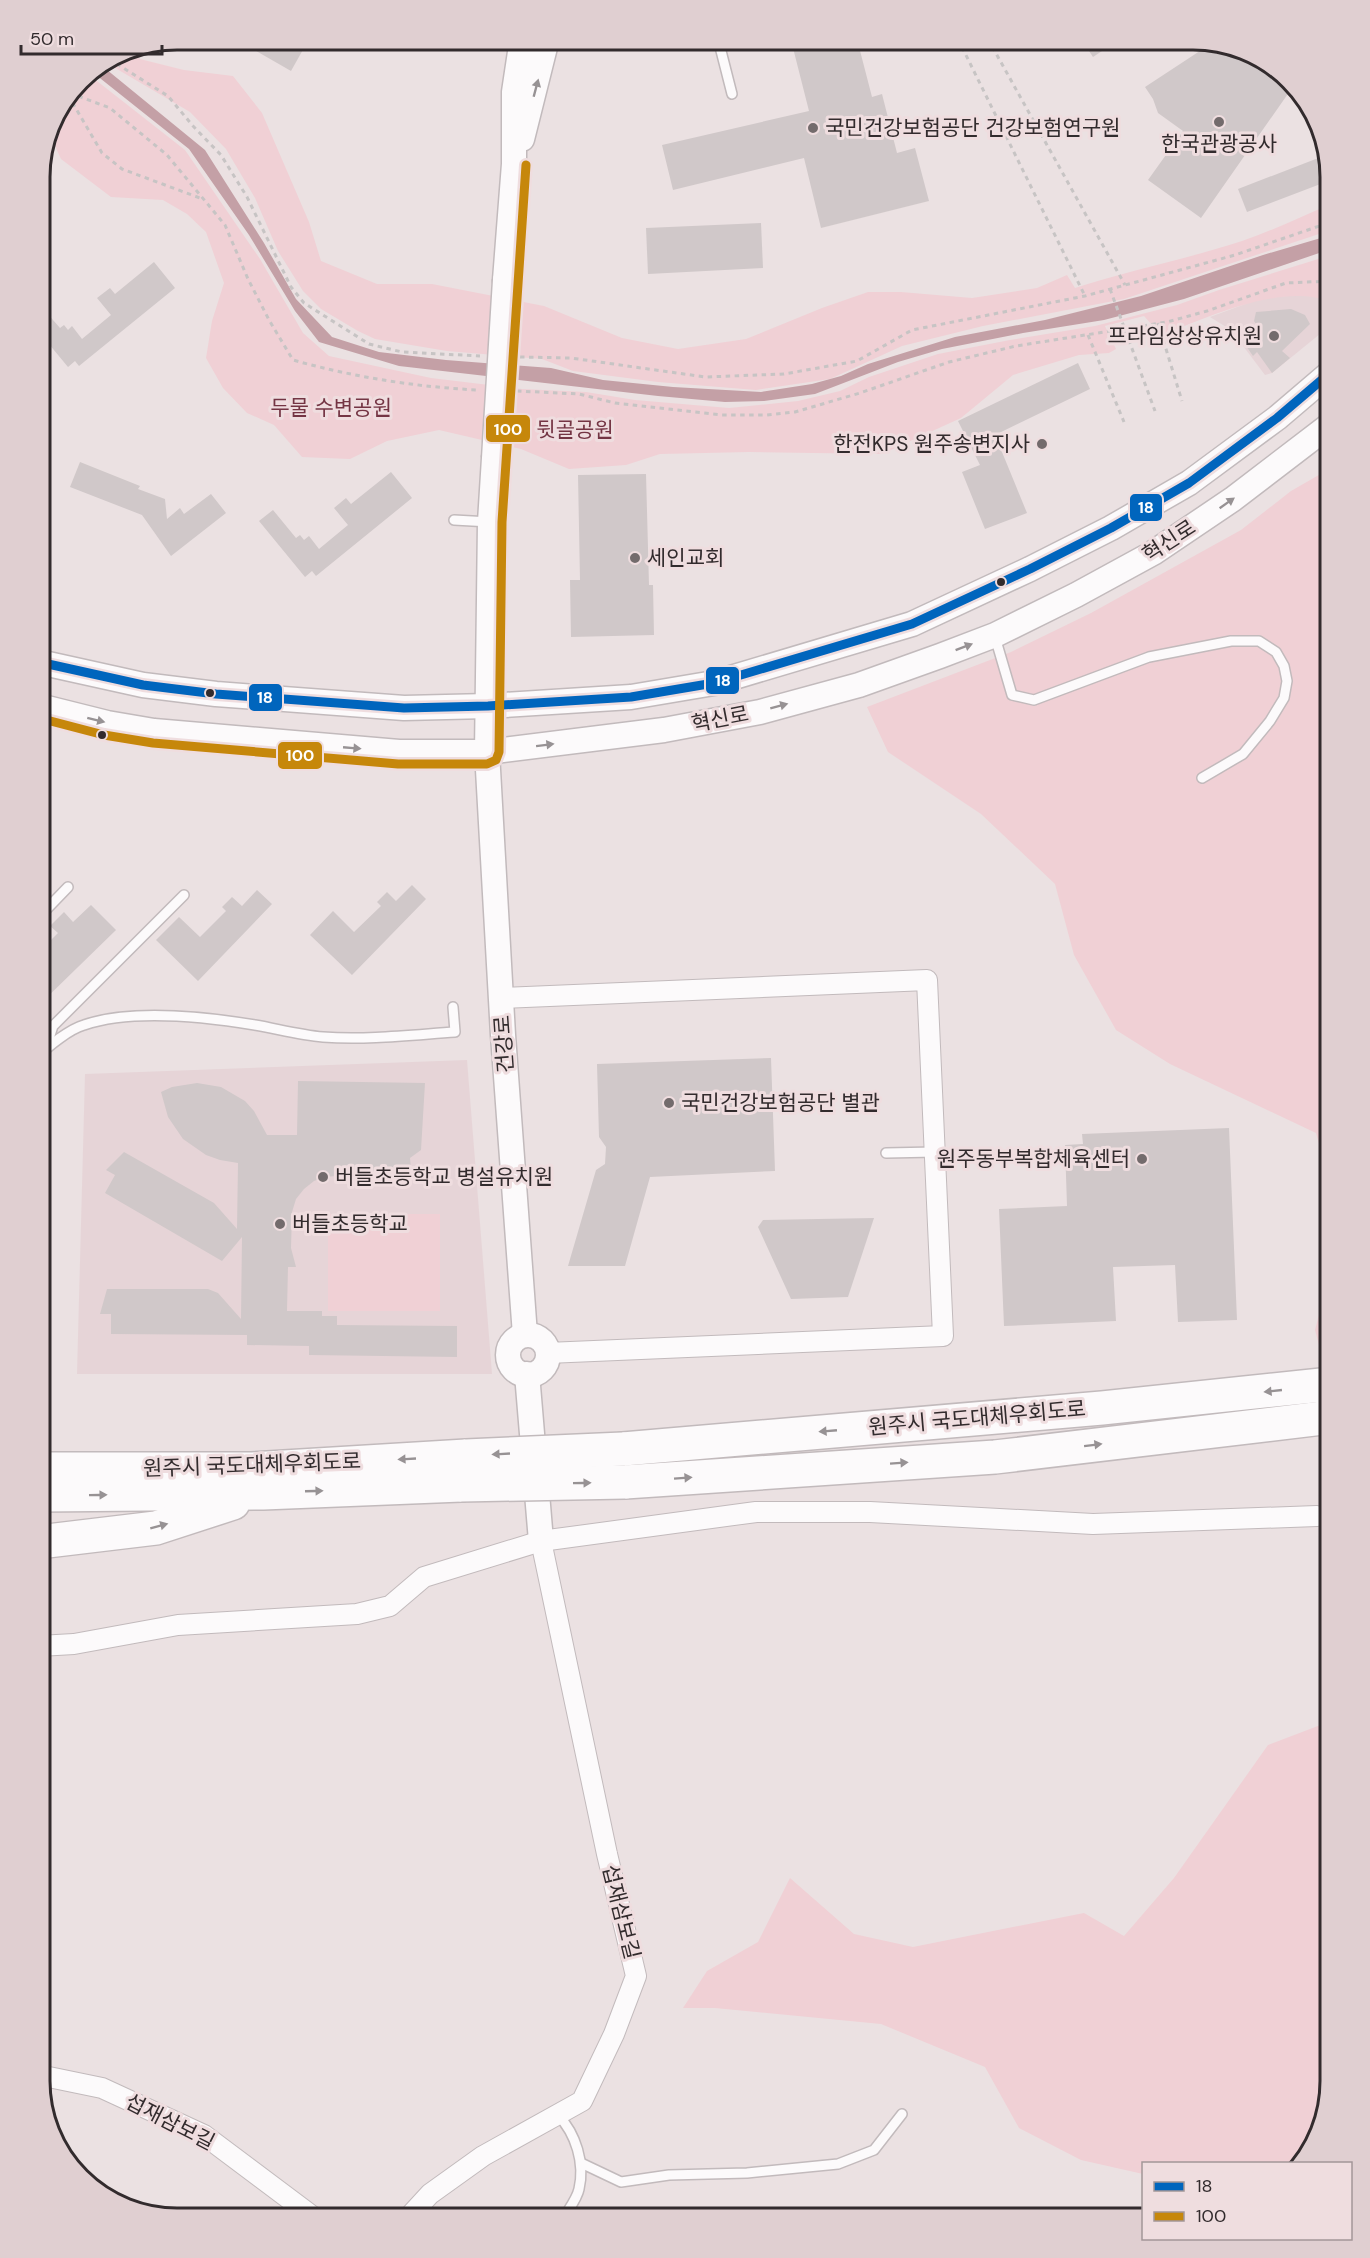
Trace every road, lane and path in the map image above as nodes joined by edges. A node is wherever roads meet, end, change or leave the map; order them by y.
1 (520, 50) edge
2 (544, 50) edge
3 (721, 50) edge
4 (963, 50) edge
5 (994, 50) edge
6 (118, 64) edge
7 (732, 94) dead end
8 (78, 97) edge
9 (74, 102) edge
10 (514, 164) junction
11 (202, 198) junction
12 (1320, 226) edge
13 (1320, 281) edge
14 (1125, 285) junction
15 (1110, 289) junction
16 (1086, 296) junction
17 (1158, 323) junction
18 (1088, 335) junction
19 (491, 356) dead end
20 (514, 357) dead end
21 (1320, 381) edge
22 (478, 390) dead end
23 (512, 391) dead end
24 (1182, 401) dead end
25 (1155, 411) dead end
26 (1124, 422) dead end
27 (1320, 432) edge
28 (454, 520) dead end
29 (490, 522) junction
30 (995, 635) junction
31 (50, 664) edge
32 (488, 706) junction
33 (50, 709) edge
34 (487, 752) junction
35 (1202, 778) dead end
36 (69, 887) dead end
37 (184, 895) dead end
38 (50, 906) edge
39 (501, 998) junction
40 (453, 1007) dead end
41 (50, 1034) edge
42 (50, 1047) edge
43 (935, 1152) junction
44 (886, 1153) dead end
45 (525, 1335) junction
46 (547, 1353) junction
47 (527, 1374) junction
48 (1320, 1385) edge
49 (1320, 1418) edge
50 (50, 1456) edge
51 (50, 1470) edge
52 (463, 1471) junction
53 (257, 1481) junction
54 (50, 1494) edge
55 (1317, 1516) dead end
56 (50, 1541) edge
57 (541, 1541) junction
58 (50, 1645) edge
59 (50, 2077) edge
60 (556, 2114) junction
61 (902, 2114) dead end
62 (581, 2163) junction
63 (301, 2208) edge
64 (417, 2208) edge
65 (569, 2208) edge

1 - 10 street
10 -> 2 street
3 - 7 lane
4 - 16 path
5 - 14 path
6 - 19 path
8 - 11 path
9 - 11 path
10 - 29 street, bridge
11 - 22 path
12 - 14 path
13 - 17 path
14 - 15 path
15 - 16 path
15 - 25 path
16 - 20 path
17 - 18 path
17 - 24 path
18 - 23 path
18 - 26 path
21 - 32 street, 혁신로
30 -> 27 street, 혁신로
28 - 29 lane
29 - 32 street
34 -> 30 street, 혁신로
30 - 35 lane
31 - 32 street, 혁신로
32 - 34 street, 건강로
33 -> 34 street, 혁신로
34 - 39 street, 건강로
36 - 38 lane
37 - 41 lane
39 - 43 street
39 - 45 street, 건강로
40 - 42 lane
43 - 44 lane
43 - 46 street
45 - 46 street
45 - 47 street
46 - 47 street
47 - 57 street
48 -> 52 highway, 원주시 국도대체우회도로, bridge
52 -> 49 highway, 원주시 국도대체우회도로, bridge
50 - 53 highway
51 - 53 highway, 원주시 국도대체우회도로
52 - 53 highway, 원주시 국도대체우회도로
54 -> 53 highway, 원주시 국도대체우회도로
56 -> 53 highway
55 - 57 street
57 - 58 street
57 - 60 street, 섭재삼보길
59 - 63 street, 섭재삼보길
60 - 62 lane
60 - 64 street, 섭재삼보길
61 - 62 lane
62 - 65 lane

